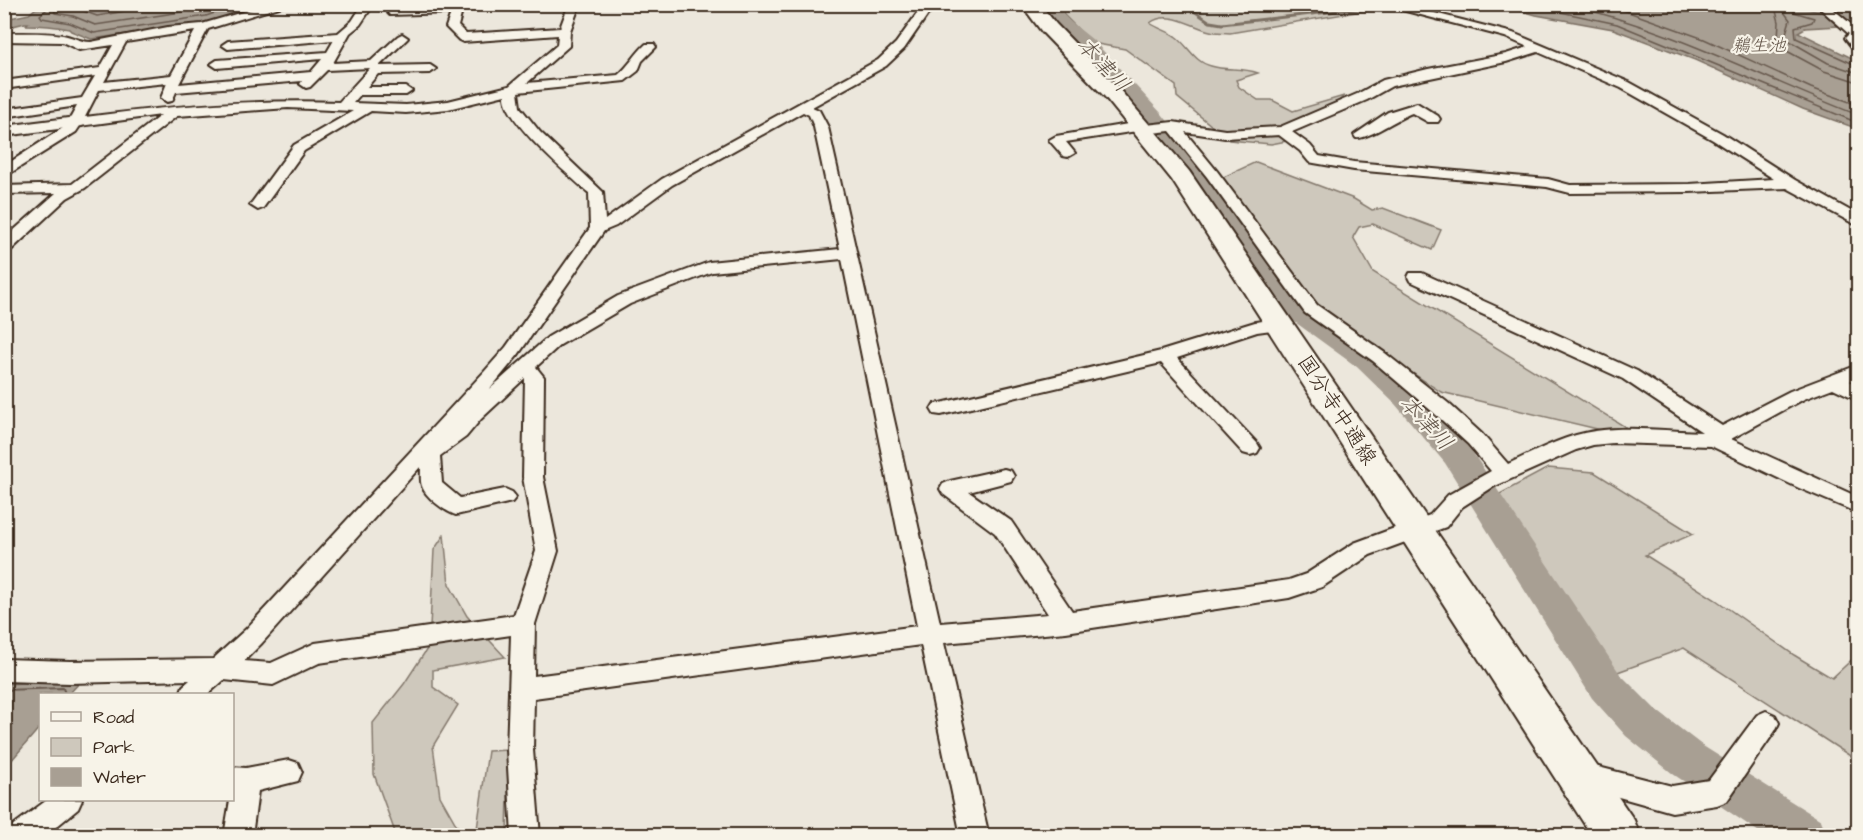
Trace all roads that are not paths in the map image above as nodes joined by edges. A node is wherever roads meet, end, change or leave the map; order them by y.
1 (284, 4) edge
2 (369, 4) edge
3 (575, 4) edge
4 (930, 4) edge
5 (1030, 4) edge
6 (1820, 4) edge
7 (1388, 6) edge
8 (458, 7) edge
9 (421, 8) edge
10 (394, 13) dead end
11 (262, 16) dead end
12 (203, 27) junction
13 (564, 31) junction
14 (1856, 34) edge
15 (342, 36) junction
16 (4, 37) edge
17 (402, 38) dead end
18 (122, 39) junction
19 (228, 45) junction
20 (650, 47) dead end
21 (1858, 47) edge
22 (1538, 48) junction
23 (331, 55) junction
24 (217, 64) junction
25 (324, 68) junction
26 (430, 69) dead end
27 (103, 71) junction
28 (313, 76) junction
29 (174, 83) junction
30 (4, 85) edge
31 (209, 85) junction
32 (95, 87) junction
33 (513, 89) junction
34 (357, 91) junction
35 (406, 91) dead end
36 (1366, 94) junction
37 (87, 101) junction
38 (288, 104) junction
39 (343, 106) junction
40 (803, 107) junction
41 (367, 108) junction
42 (1411, 109) junction
43 (166, 111) junction
44 (4, 113) edge
45 (1433, 119) dead end
46 (76, 122) junction
47 (1155, 127) junction
48 (1282, 130) junction
49 (4, 131) edge
50 (1361, 135) dead end
51 (1068, 153) dead end
52 (8, 168) edge
53 (1790, 183) junction
54 (71, 189) junction
55 (4, 190) edge
56 (258, 205) dead end
57 (1858, 220) edge
58 (598, 228) junction
59 (4, 248) edge
60 (850, 253) junction
61 (1416, 277) dead end
62 (1280, 324) junction
63 (1165, 357) junction
64 (525, 366) junction
65 (1858, 371) edge
66 (1834, 380) junction
67 (1858, 394) edge
68 (941, 409) dead end
69 (1718, 437) junction
70 (1250, 448) dead end
71 (424, 456) junction
72 (1505, 473) junction
73 (1004, 476) dead end
74 (505, 497) dead end
75 (1858, 505) edge
76 (1416, 531) junction
77 (1066, 622) junction
78 (523, 624) junction
79 (928, 634) junction
80 (218, 669) junction
81 (4, 670) edge
82 (522, 689) junction
83 (193, 693) edge
84 (1766, 723) dead end
85 (289, 772) dead end
86 (1576, 773) junction
87 (239, 780) edge
88 (67, 801) edge
89 (22, 836) edge
90 (238, 836) edge
91 (526, 836) edge
92 (975, 836) edge
93 (1618, 836) edge

1 - 12 street
2 - 15 street
3 - 13 street
4 - 40 street
5 - 47 main road, 国分寺中通線
6 - 14 street
7 - 22 street
8 - 9 street
8 - 13 street
9 - 10 street
11 - 19 street
12 - 18 street
12 - 29 street
13 - 33 street
14 - 21 street
15 - 19 street
15 - 23 street
16 - 18 street
17 - 25 street
18 - 27 street
19 - 24 street
20 - 33 street
22 - 36 street
22 - 53 street
23 - 24 street
23 - 25 street
24 - 31 street
25 - 28 street
26 - 34 street
27 - 30 street
27 - 32 street
28 - 31 street
28 - 38 street
29 - 31 street
29 - 32 street
29 - 43 street
32 - 37 street
33 - 41 street
33 - 58 street
34 - 35 street
34 - 39 street
36 - 42 street
36 - 48 street
37 - 44 street
37 - 46 street
38 - 39 street
38 - 43 street
39 - 41 street
40 - 58 street
40 - 60 street
41 - 56 street
42 - 45 street
42 - 50 street
43 - 46 street
43 - 54 street
46 - 49 street
46 - 52 street
47 - 48 street
47 - 51 street
47 - 62 main road, 国分寺中通線
47 - 72 street
48 - 53 street
53 - 57 street
54 - 55 street
54 - 59 street
58 - 71 street
60 - 64 street
60 - 79 street
61 - 69 street
62 - 63 street
62 - 76 main road, 国分寺中通線
63 - 68 street
63 - 70 street
64 - 71 street
64 - 78 street
65 - 66 street
66 - 67 street
66 - 69 street
69 - 72 street
69 - 75 street
71 - 74 street
71 - 80 street
72 - 76 street
73 - 77 street
76 - 77 street
76 - 86 main road, 国分寺中通線
77 - 79 street
78 - 80 street
78 - 82 street
79 - 82 street
79 - 92 street
80 - 81 street
80 - 83 street
82 - 91 street
84 - 86 street
85 - 87 street
86 - 93 main road, 国分寺中通線
87 - 90 street
88 - 89 street

